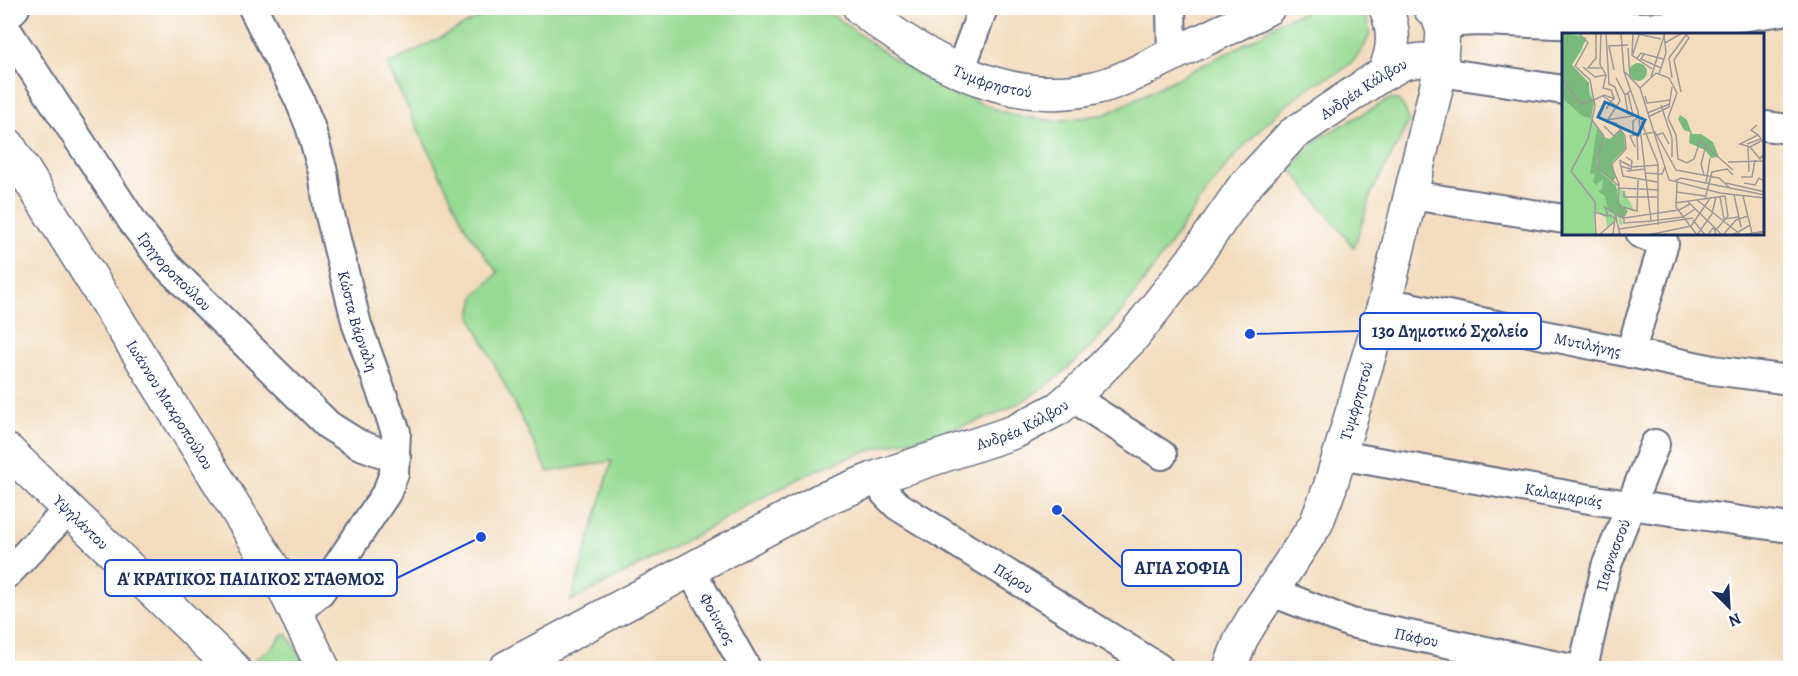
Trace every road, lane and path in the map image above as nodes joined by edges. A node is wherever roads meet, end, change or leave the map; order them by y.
1 (15, 8) edge
2 (253, 8) edge
3 (860, 8) edge
4 (983, 8) edge
5 (1171, 8) edge
6 (1268, 8) edge
7 (1386, 8) edge
8 (1791, 10) edge
9 (8, 15) edge
10 (1436, 17) edge
11 (8, 32) edge
12 (1172, 55) junction
13 (1441, 67) junction
14 (960, 71) junction
15 (1384, 73) junction
16 (1562, 90) edge
17 (1765, 126) edge
18 (1791, 129) edge
19 (8, 145) edge
20 (1411, 195) junction
21 (1562, 219) edge
22 (1653, 239) edge
23 (1384, 302) junction
24 (1630, 352) junction
25 (1791, 380) edge
26 (1072, 397) junction
27 (1655, 444) dead end
28 (8, 451) edge
29 (1162, 455) dead end
30 (1339, 455) junction
31 (396, 458) junction
32 (878, 477) junction
33 (1629, 505) junction
34 (67, 511) junction
35 (1791, 528) edge
36 (690, 569) junction
37 (8, 573) edge
38 (1270, 591) junction
39 (296, 612) junction
40 (522, 665) edge
41 (233, 669) edge
42 (323, 669) edge
43 (746, 669) edge
44 (1159, 669) edge
45 (1230, 669) edge
46 (1567, 669) edge
47 (1583, 669) edge

1 - 9 street
2 - 31 street, Κώστα Βάρναλη
3 - 14 street, Τυμφρηστού
4 - 14 street
5 - 12 street
6 - 12 street, Τυμφρηστού
7 - 15 street
8 - 10 street
10 - 13 street, Τυμφρηστού
11 - 31 street, Γρηγοροπούλου
12 - 14 street, Τυμφρηστού
13 - 15 street, Ανδρέα Κάλβου
13 - 16 street
13 - 20 street, Τυμφρηστού
15 - 26 street, Ανδρέα Κάλβου
17 - 18 street
19 - 39 street, Ιωάννου Μακροπούλου
20 - 21 street
20 - 23 street, Τυμφρηστού
22 - 24 street
23 - 24 street, Μυτιλήνης
23 - 30 street, Τυμφρηστού
24 - 25 street, Μυτιλήνης
26 - 29 street
26 - 32 street, Ανδρέα Κάλβου
27 - 33 street, Παρνασσού
28 - 34 street, Υψηλάντου
30 - 33 street, Καλαμαριάς
30 - 38 street, Τυμφρηστού
31 - 39 street, Κώστα Βάρναλη
32 - 36 street, Ανδρέα Κάλβου
32 - 44 street, Πάρου
33 - 35 street, Καλαμαριάς
33 - 47 street, Παρνασσού
34 - 37 street
34 - 41 street, Υψηλάντου
36 - 40 street, Ανδρέα Κάλβου
36 - 43 street, Φοίνικος
38 - 45 street, Τυμφρηστού
38 - 46 street, Πάφου
39 - 42 street, Ιωάννου Μακροπούλου

